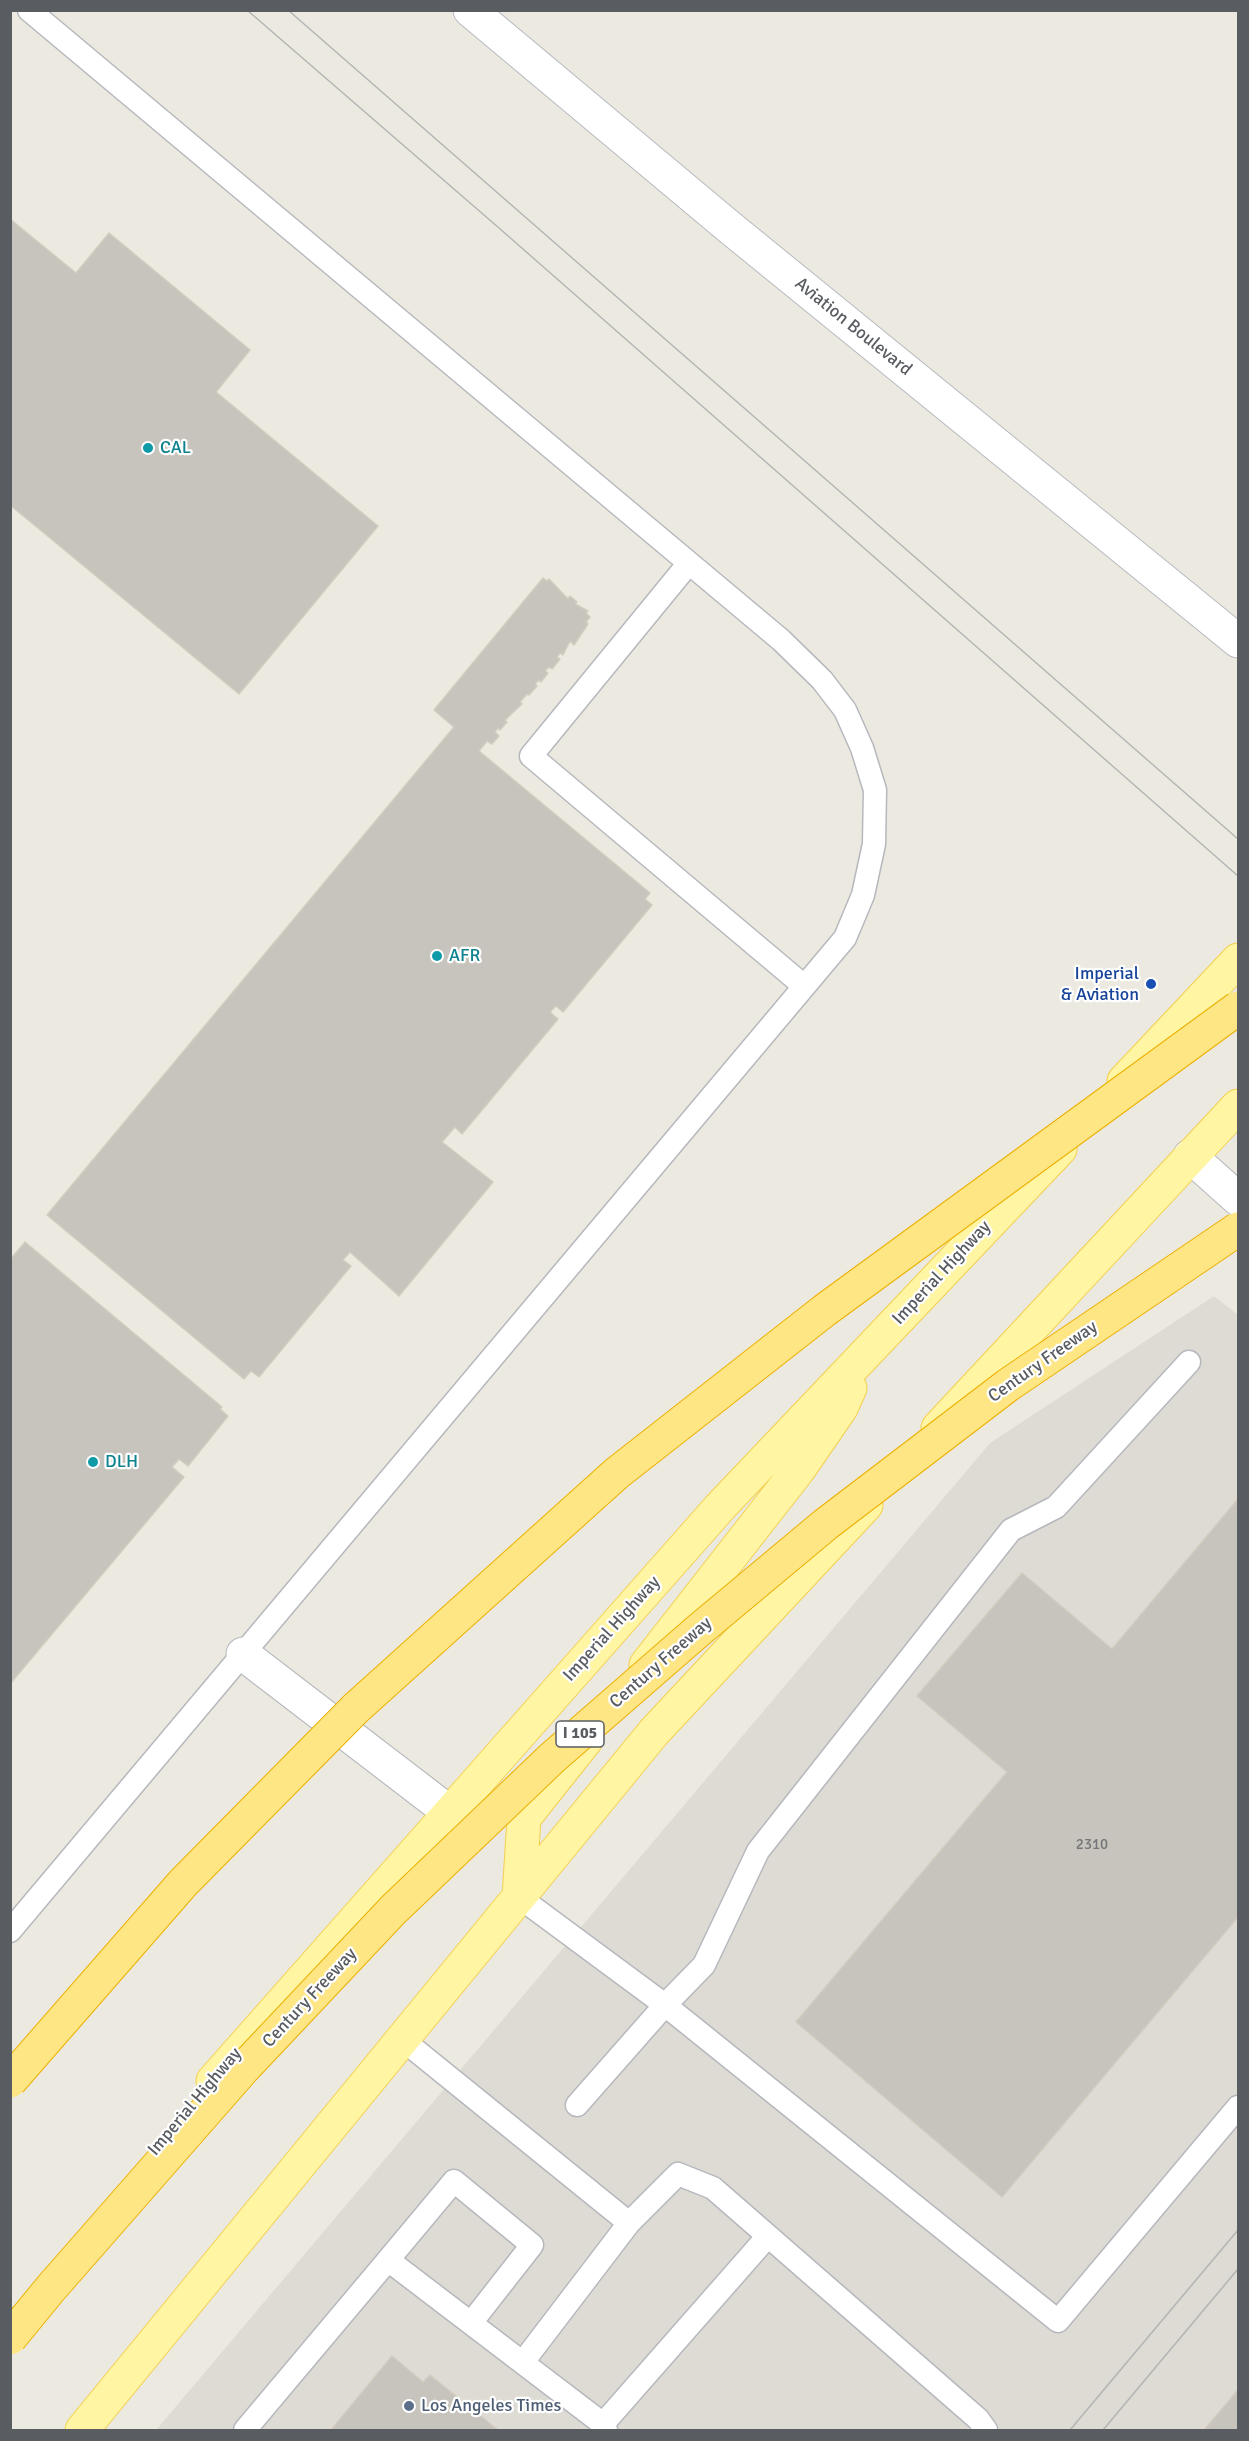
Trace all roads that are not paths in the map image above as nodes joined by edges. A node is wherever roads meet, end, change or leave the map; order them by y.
1 (29, 10) edge
2 (470, 10) edge
3 (689, 563) junction
4 (1239, 641) edge
5 (1239, 960) edge
6 (804, 986) junction
7 (1239, 1008) edge
8 (1239, 1106) edge
9 (1190, 1156) junction
10 (1239, 1199) edge
11 (1239, 1229) edge
12 (866, 1354) junction
13 (1189, 1362) dead end
14 (243, 1654) junction
15 (449, 1812) junction
16 (519, 1897) junction
17 (10, 1931) edge
18 (665, 2005) junction
19 (403, 2040) junction
20 (10, 2082) edge
21 (578, 2105) dead end
22 (1239, 2107) edge
23 (629, 2223) junction
24 (768, 2236) junction
25 (388, 2260) junction
26 (10, 2322) edge
27 (471, 2323) junction
28 (10, 2338) edge
29 (523, 2362) junction
30 (605, 2427) edge
31 (82, 2430) edge
32 (245, 2430) edge
33 (986, 2430) edge

1 - 3 lane
2 - 4 main road, Aviation Boulevard
3 - 6 lane
3 - 6 lane
5 - 12 main road, Imperial Highway
6 - 14 lane
7 - 20 highway, bridge
8 - 9 main road
9 - 10 main road
9 - 16 main road
11 - 28 highway, Century Freeway / I 105, bridge
12 - 15 main road, Imperial Highway
12 - 16 main road
13 - 18 lane
14 - 15 main road
14 - 17 lane
15 - 26 main road, Imperial Highway
16 - 18 lane
16 - 19 main road
18 - 21 lane
18 - 22 lane
19 - 23 lane
19 - 31 main road
23 - 24 lane
23 - 29 lane
24 - 30 lane
24 - 33 lane
25 - 27 lane
25 - 27 lane
25 - 32 lane
27 - 29 lane
29 - 30 lane

